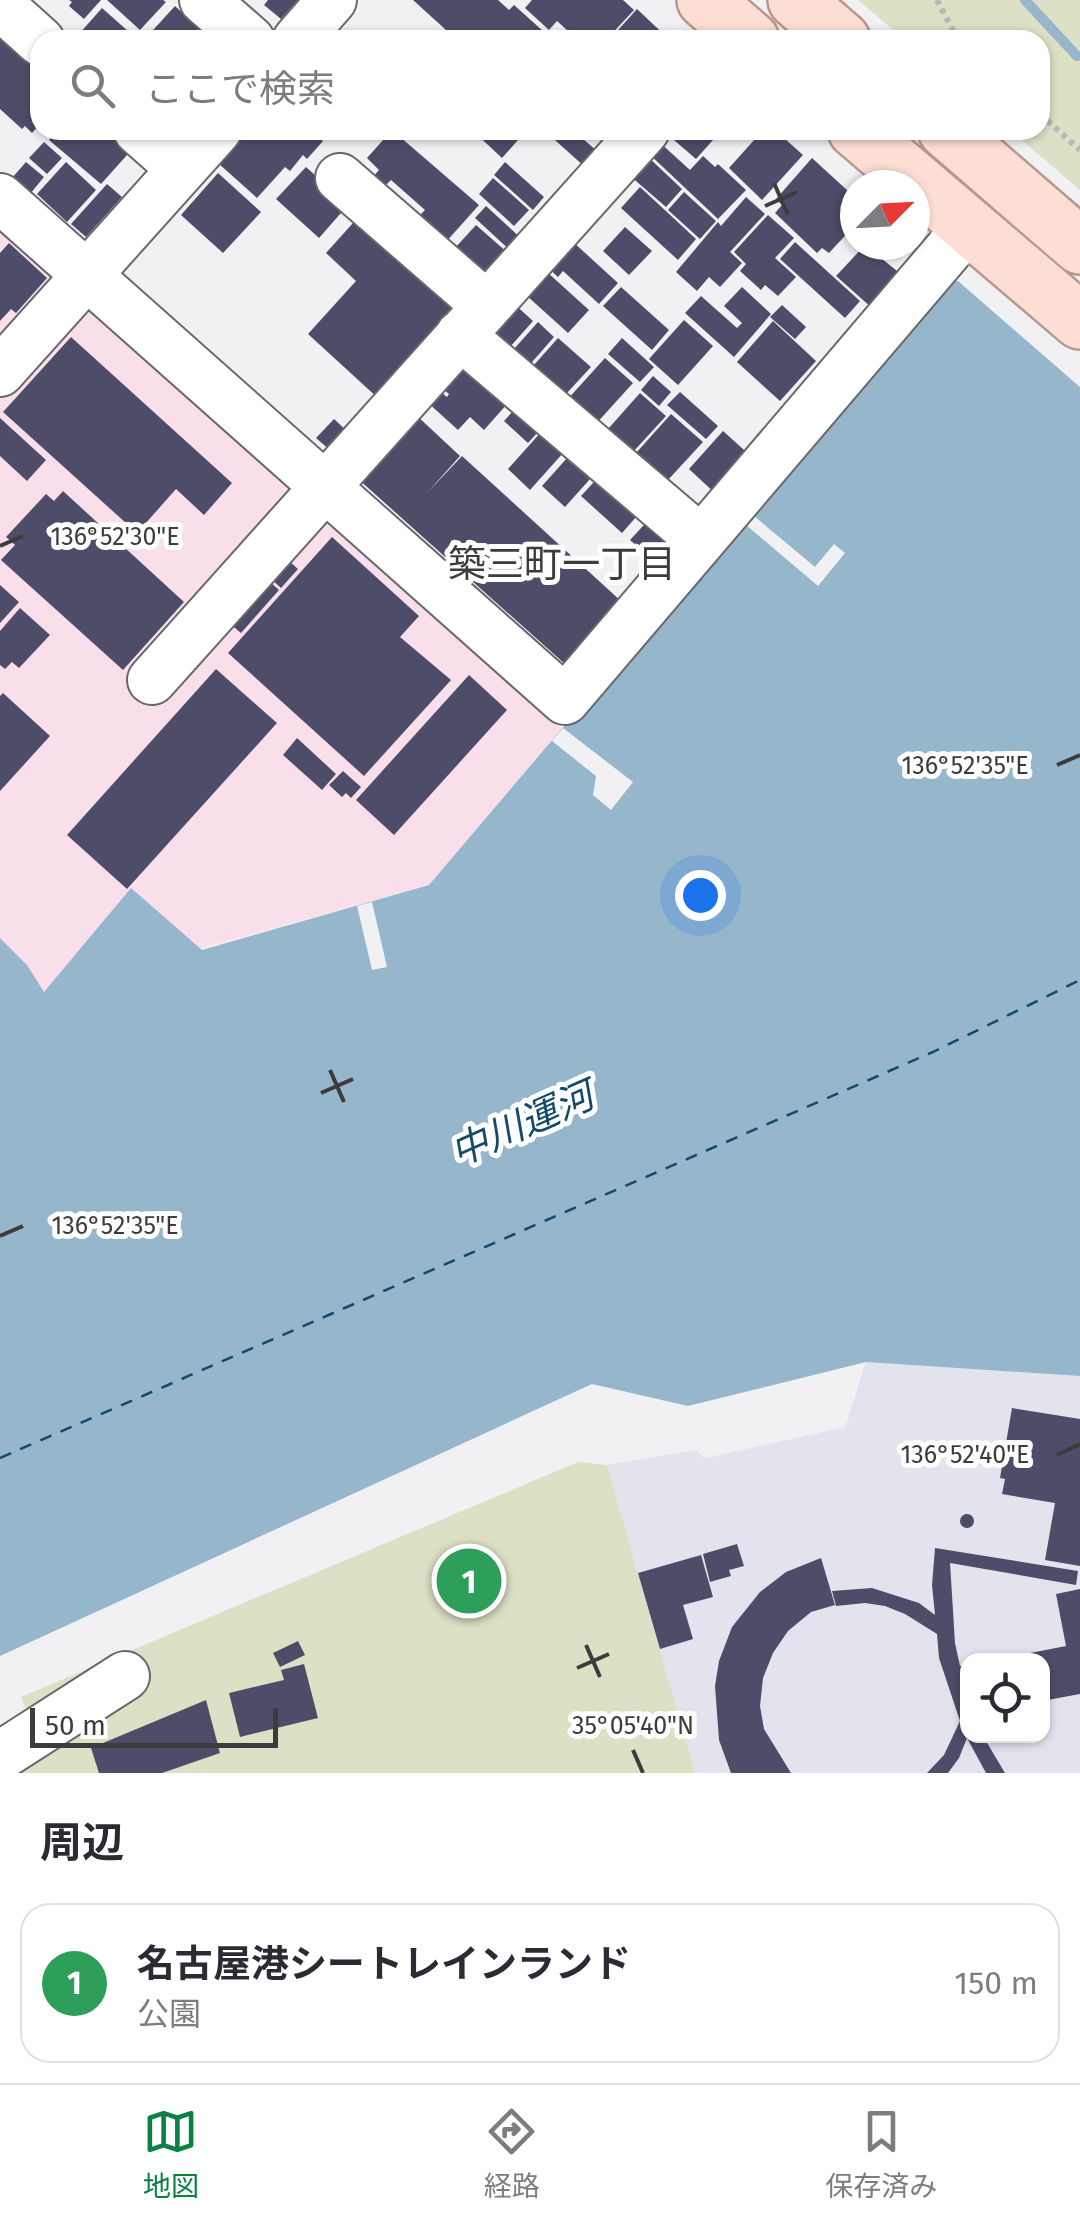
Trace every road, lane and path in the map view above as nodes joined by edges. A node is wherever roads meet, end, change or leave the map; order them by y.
1 (204, 0) edge
2 (332, 0) edge
3 (796, 0) edge
4 (937, 0) edge
5 (0, 6) edge
6 (238, 30) edge
7 (306, 30) edge
8 (830, 30) edge
9 (953, 30) edge
10 (30, 33) edge
11 (1050, 123) edge
12 (149, 140) edge
13 (208, 140) edge
14 (637, 140) edge
15 (868, 140) edge
16 (958, 140) edge
17 (1080, 150) edge
18 (182, 169) junction
19 (340, 178) dead end
20 (0, 198) edge
21 (968, 227) junction
22 (1080, 246) edge
23 (87, 275) junction
24 (474, 320) junction
25 (1080, 320) edge
26 (0, 372) edge
27 (324, 486) junction
28 (702, 540) junction
29 (152, 680) dead end
30 (125, 1676) dead end
31 (0, 1756) edge

1 - 6 street
2 - 7 street
3 - 8 main road
4 - 9 path
5 - 10 street
11 - 17 path
12 - 18 street
13 - 18 street
14 - 24 street
15 - 21 main road
16 - 22 main road
18 - 23 street
19 - 24 street
20 - 23 street
21 - 25 main road
21 - 28 street
23 - 26 street
23 - 27 street
24 - 27 street
24 - 28 street
27 - 28 street
27 - 29 street
30 - 31 street

